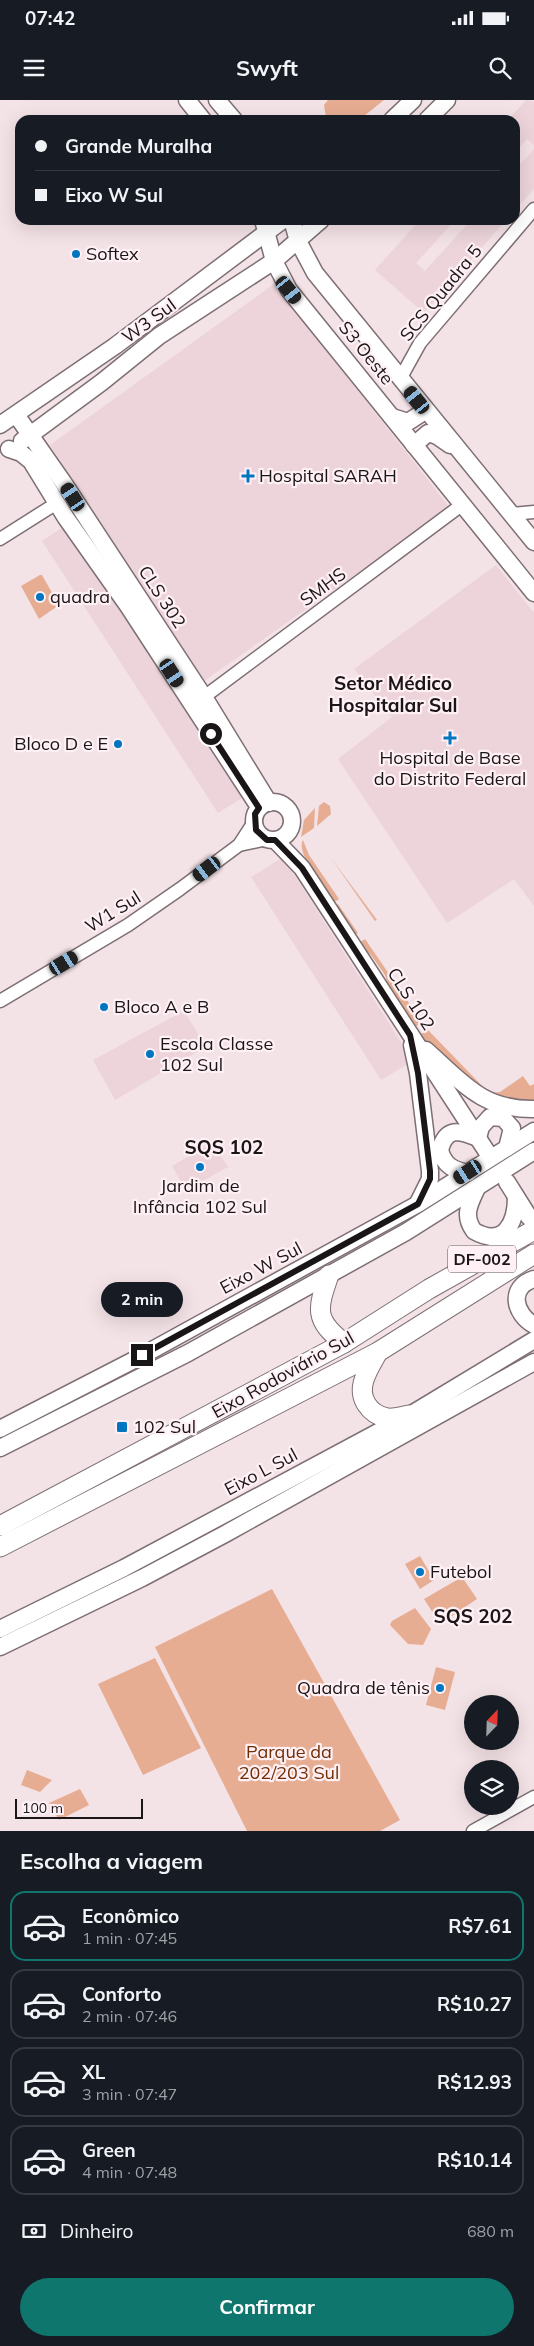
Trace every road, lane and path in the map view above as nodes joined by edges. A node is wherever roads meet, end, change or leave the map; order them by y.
1 (187, 100) edge
2 (217, 100) edge
3 (412, 100) edge
4 (423, 100) edge
5 (447, 100) edge
6 (199, 115) edge
7 (230, 115) edge
8 (397, 115) edge
9 (430, 115) edge
10 (432, 115) edge
11 (534, 210) edge
12 (293, 225) edge
13 (316, 225) edge
14 (264, 226) edge
15 (298, 241) junction
16 (274, 261) junction
17 (116, 346) junction
18 (400, 379) junction
19 (102, 382) junction
20 (426, 410) junction
21 (17, 416) junction
22 (392, 417) junction
23 (0, 425) edge
24 (31, 436) junction
25 (414, 445) junction
26 (5, 451) edge
27 (461, 451) junction
28 (63, 482) junction
29 (57, 503) junction
30 (463, 504) junction
31 (534, 512) edge
32 (512, 514) junction
33 (39, 516) junction
34 (66, 518) junction
35 (0, 539) edge
36 (534, 542) edge
37 (534, 593) edge
38 (204, 697) junction
39 (261, 811) junction
40 (277, 837) junction
41 (239, 845) junction
42 (0, 1001) edge
43 (410, 1035) junction
44 (534, 1109) edge
45 (534, 1131) edge
46 (478, 1138) junction
47 (508, 1148) junction
48 (487, 1152) dead end
49 (530, 1156) edge
50 (468, 1172) junction
51 (506, 1182) dead end
52 (476, 1190) junction
53 (516, 1197) junction
54 (534, 1200) edge
55 (418, 1204) junction
56 (532, 1223) edge
57 (534, 1254) edge
58 (329, 1275) junction
59 (534, 1279) edge
60 (534, 1325) edge
61 (534, 1340) edge
62 (344, 1343) junction
63 (378, 1352) junction
64 (534, 1362) edge
65 (514, 1374) junction
66 (534, 1375) edge
67 (410, 1415) junction
68 (0, 1429) edge
69 (0, 1448) edge
70 (0, 1526) edge
71 (0, 1547) edge
72 (0, 1629) edge
73 (0, 1647) edge
74 (534, 1796) edge
75 (473, 1831) edge

1 - 6 main road
2 - 7 main road
3 - 8 main road
4 - 9 main road
5 - 10 main road
11 - 18 street, SCS Quadra 5
12 - 15 main road, S3 Oeste
13 - 15 main road, W3 Sul
14 - 16 main road, S3 Oeste
14 - 17 main road, W3 Sul
15 - 16 main road, W3 Sul
15 - 18 main road, S3 Oeste
16 - 19 main road, W3 Sul
16 - 22 main road, S3 Oeste
17 - 19 main road
17 - 21 main road, W3 Sul
18 - 20 main road, S3 Oeste
19 - 24 main road, W3 Sul
20 - 22 main road
20 - 27 main road, S3 Oeste
21 - 23 main road, W3 Sul
21 - 24 main road, CLS 302
22 - 25 main road, S3 Oeste
24 - 26 main road, W3 Sul
24 - 28 main road, CLS 302
25 - 27 main road
25 - 30 main road, S3 Oeste
26 - 29 main road, CLS 302
27 - 32 main road, S3 Oeste
28 - 29 main road
28 - 38 main road, CLS 302
29 - 33 street
29 - 34 main road, CLS 302
30 - 37 main road, S3 Oeste
30 - 38 street, SMHS
31 - 32 street
32 - 36 main road, S3 Oeste
33 - 34 street
33 - 35 street
34 - 39 main road, CLS 302
38 - 39 main road, CLS 302
39 - 40 main road
39 - 40 main road
39 - 41 street, W1 Sul
40 - 41 street, W1 Sul
40 - 43 main road, CLS 102
41 - 42 street, W1 Sul
43 - 44 main road
43 - 46 main road, CLS 102
43 - 55 main road
45 - 47 main road, Eixo W Sul
46 - 47 main road
46 - 48 main road, CLS 102
46 - 50 main road
47 - 50 main road, Eixo W Sul
49 - 52 main road
50 - 55 main road, Eixo W Sul
51 - 53 main road
52 - 53 main road
52 - 58 main road
53 - 54 main road
53 - 56 main road
55 - 68 main road, Eixo W Sul
56 - 62 highway, Eixo Rodoviário Sul / DF-002
57 - 63 highway, Eixo Rodoviário Sul / DF-002
58 - 62 highway
58 - 69 main road
59 - 60 main road
61 - 67 main road, Eixo L Sul
62 - 70 highway, Eixo Rodoviário Sul / DF-002
63 - 67 highway
63 - 71 highway, Eixo Rodoviário Sul / DF-002
64 - 65 main road, Eixo L Sul
65 - 66 main road
65 - 73 main road, Eixo L Sul
67 - 72 main road, Eixo L Sul
74 - 75 street

